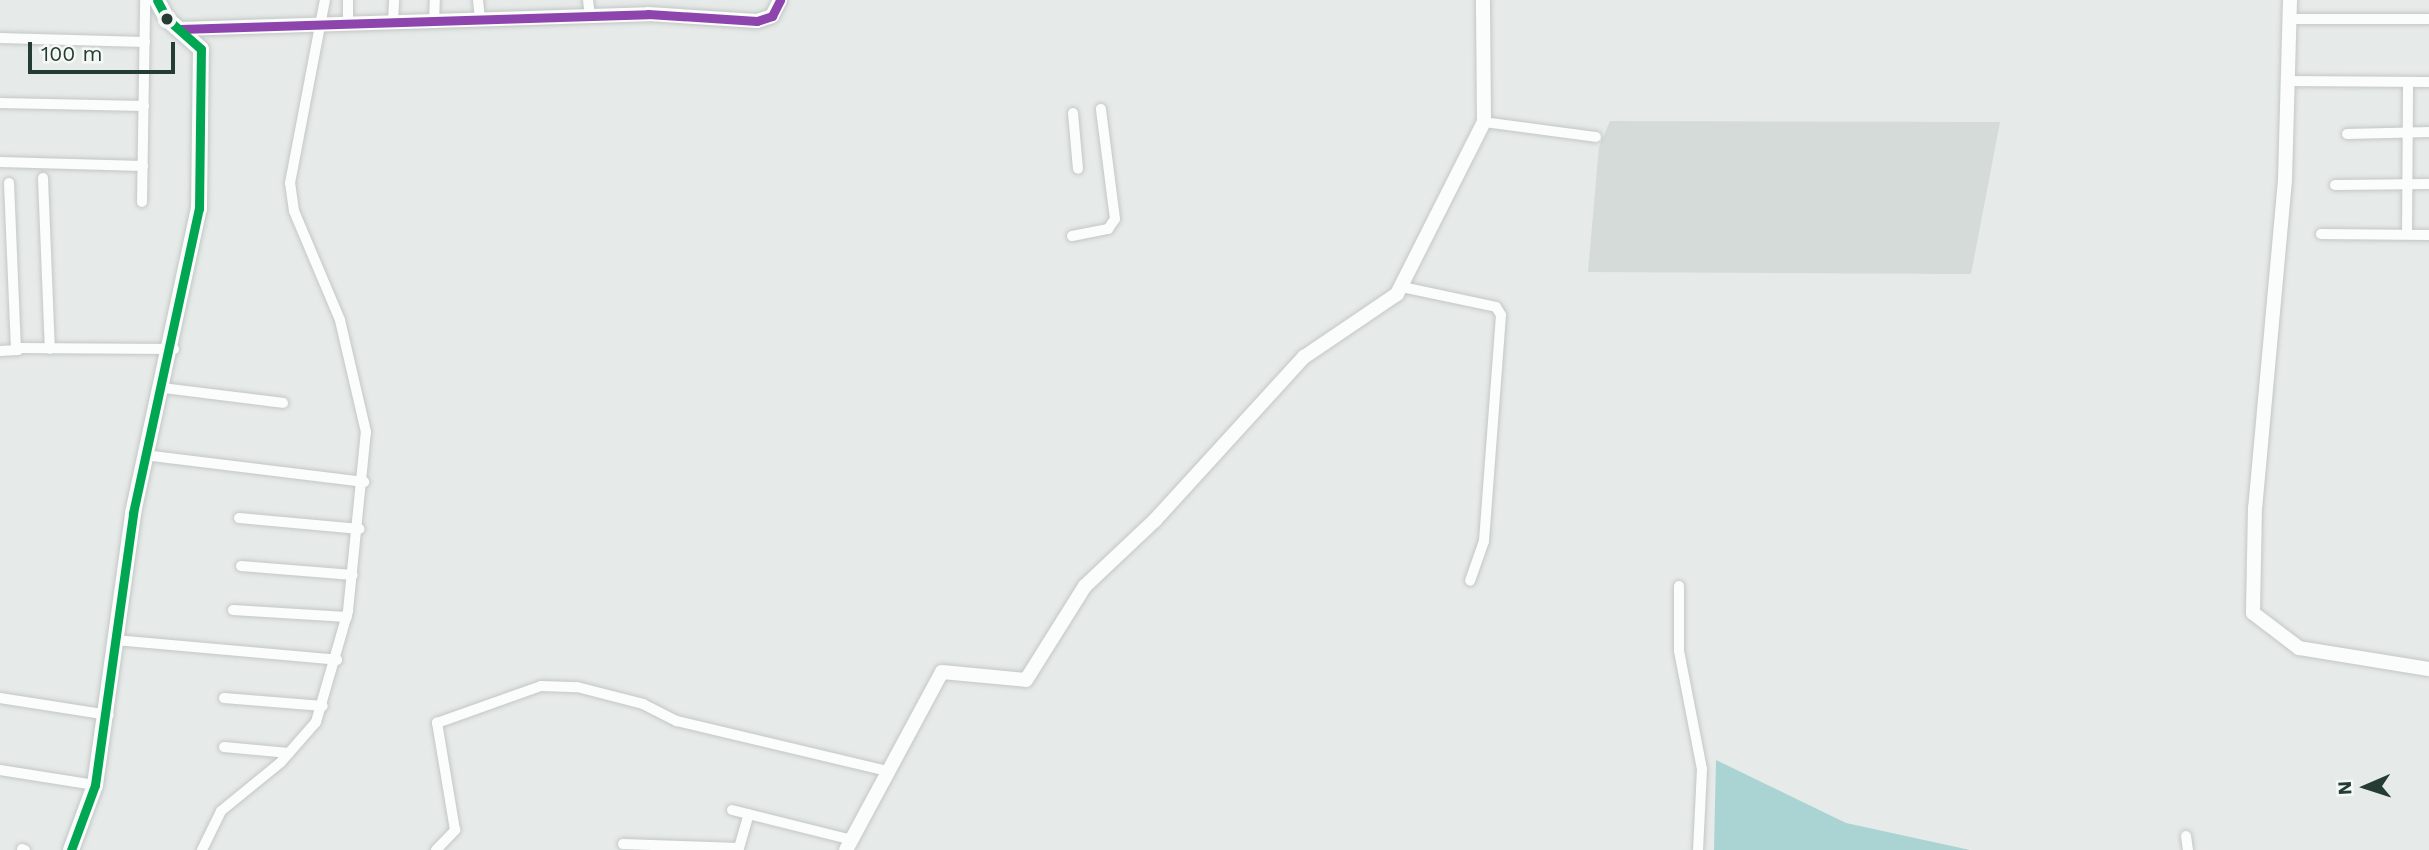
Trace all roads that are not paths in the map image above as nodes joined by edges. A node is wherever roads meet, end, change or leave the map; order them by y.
1 (145, 0) edge
2 (157, 0) edge
3 (325, 0) edge
4 (348, 0) edge
5 (394, 0) edge
6 (435, 0) edge
7 (478, 0) edge
8 (588, 0) edge
9 (780, 0) edge
10 (1483, 0) edge
11 (2290, 0) edge
12 (590, 16) junction
13 (480, 19) junction
14 (2289, 19) junction
15 (2429, 19) edge
16 (324, 22) junction
17 (348, 22) junction
18 (393, 22) junction
19 (435, 23) junction
20 (180, 29) junction
21 (0, 38) edge
22 (145, 42) junction
23 (2288, 81) junction
24 (2408, 82) junction
25 (2429, 82) edge
26 (0, 103) edge
27 (144, 106) junction
28 (1101, 109) dead end
29 (1073, 113) dead end
30 (1484, 122) junction
31 (2429, 132) edge
32 (2408, 133) junction
33 (2347, 134) dead end
34 (1597, 137) dead end
35 (0, 162) edge
36 (143, 166) junction
37 (1078, 169) dead end
38 (43, 178) dead end
39 (9, 183) dead end
40 (2408, 184) junction
41 (2429, 184) edge
42 (2335, 185) dead end
43 (142, 202) dead end
44 (2321, 234) dead end
45 (2407, 234) junction
46 (2429, 234) edge
47 (1072, 236) dead end
48 (1402, 287) junction
49 (50, 349) junction
50 (174, 349) junction
51 (18, 350) junction
52 (0, 351) edge
53 (163, 388) junction
54 (283, 403) dead end
55 (144, 455) junction
56 (364, 482) junction
57 (239, 518) dead end
58 (359, 529) junction
59 (241, 566) dead end
60 (353, 575) junction
61 (1471, 581) dead end
62 (1679, 586) dead end
63 (233, 610) dead end
64 (347, 617) junction
65 (115, 640) junction
66 (337, 660) junction
67 (2429, 669) edge
68 (0, 698) edge
69 (224, 698) dead end
70 (323, 706) junction
71 (109, 715) junction
72 (224, 747) dead end
73 (289, 753) junction
74 (0, 770) edge
75 (887, 771) junction
76 (95, 785) junction
77 (732, 810) dead end
78 (749, 814) junction
79 (2186, 836) dead end
80 (623, 844) dead end
81 (849, 845) edge
82 (697, 848) edge
83 (71, 850) edge
84 (202, 850) edge
85 (436, 850) edge
86 (1698, 850) edge
87 (2188, 850) edge

1 - 22 street
2 - 20 main road
3 - 16 street
4 - 17 street
5 - 18 street
6 - 19 street
7 - 13 street
8 - 12 street
9 - 12 street
10 - 30 street
11 - 14 street
12 - 13 street
13 - 19 street
14 - 15 street
14 - 23 street
16 - 17 street
16 - 20 street
16 - 56 street
17 - 18 street
18 - 19 street
20 - 50 main road
21 - 22 street
22 - 27 street
23 - 24 street
23 - 67 street
24 - 25 street
24 - 32 street
26 - 27 street
27 - 36 street
28 - 47 street
29 - 37 street
30 - 34 street
30 - 48 street
31 - 32 street
32 - 33 street
32 - 40 street
35 - 36 street
36 - 43 street
38 - 49 street
39 - 51 street
40 - 41 street
40 - 42 street
40 - 45 street
44 - 45 street
45 - 46 street
48 - 61 street
48 - 75 street
49 - 50 street
49 - 51 street
50 - 53 main road
51 - 52 street
53 - 54 street
53 - 55 main road
55 - 56 street
55 - 65 main road
56 - 58 street
57 - 58 street
58 - 60 street
59 - 60 street
60 - 64 street
62 - 86 street
63 - 64 street
64 - 66 street
65 - 66 street
65 - 71 main road
66 - 70 street
68 - 71 street
69 - 70 street
70 - 73 street
71 - 76 main road
72 - 73 street
73 - 84 street
74 - 76 street
75 - 81 street
75 - 85 street
76 - 83 main road
77 - 78 street
78 - 81 street
78 - 82 street
79 - 87 street
80 - 82 street

